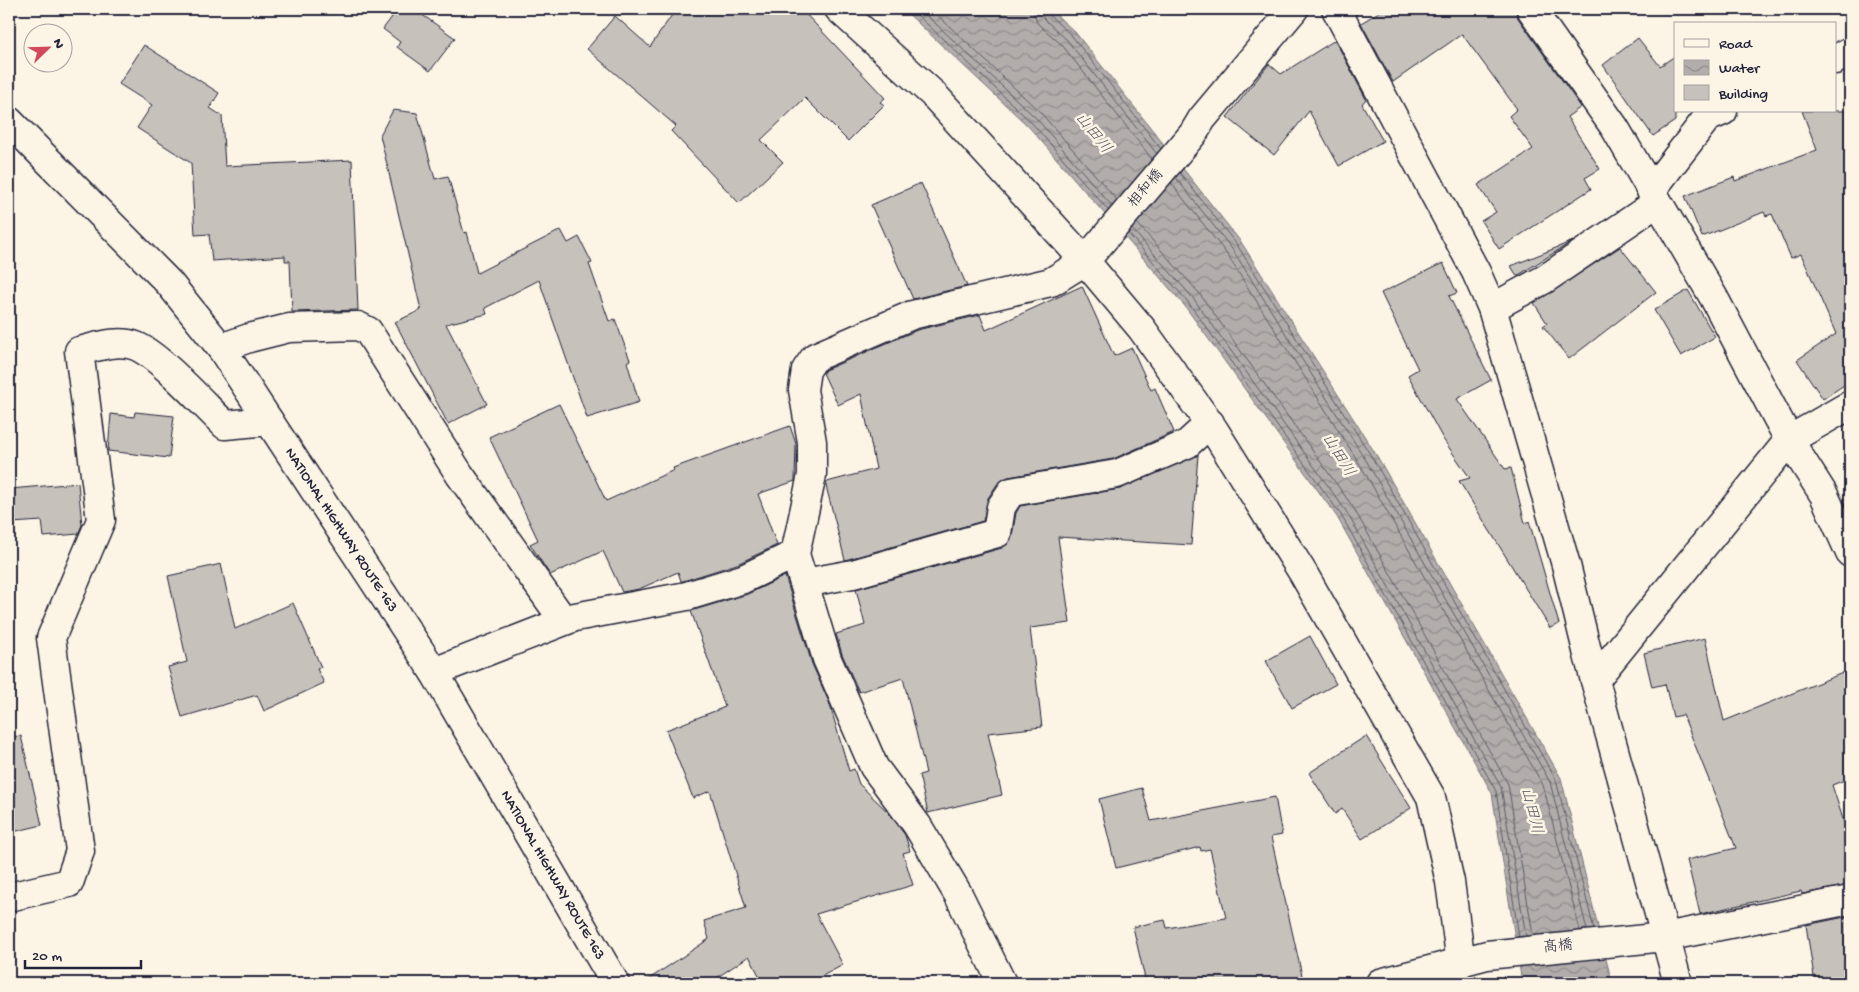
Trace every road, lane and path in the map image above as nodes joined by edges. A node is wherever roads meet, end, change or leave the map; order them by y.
1 (839, 9) edge
2 (1294, 9) edge
3 (1336, 9) edge
4 (1531, 9) edge
5 (1850, 51) edge
6 (1836, 59) edge
7 (1721, 112) edge
8 (9, 120) edge
9 (1655, 197) junction
10 (1092, 252) junction
11 (1492, 308) junction
12 (221, 348) junction
13 (1850, 405) edge
14 (269, 420) junction
15 (1210, 423) junction
16 (1789, 440) junction
17 (1850, 553) edge
18 (795, 554) junction
19 (804, 583) junction
20 (564, 621) junction
21 (434, 672) junction
22 (1595, 680) junction
23 (9, 897) edge
24 (1850, 900) edge
25 (1665, 936) junction
26 (1474, 959) junction
27 (615, 983) edge
28 (1002, 983) edge
29 (1380, 983) edge
30 (1678, 983) edge

1 - 10 main road
2 - 10 main road, 相和橋
3 - 11 main road
4 - 9 main road
5 - 6 main road
7 - 9 main road
8 - 12 main road, NATIONAL HIGHWAY ROUTE 163
9 - 11 main road
9 - 16 main road
10 - 15 main road
10 - 18 main road, 相和橋
11 - 22 main road
12 - 14 main road, NATIONAL HIGHWAY ROUTE 163
12 - 20 main road
13 - 16 main road
14 - 21 main road, NATIONAL HIGHWAY ROUTE 163
14 - 23 main road
15 - 19 main road
15 - 26 main road
16 - 17 main road
16 - 22 main road
18 - 19 main road
18 - 20 main road
19 - 28 main road
20 - 21 main road
21 - 27 main road, NATIONAL HIGHWAY ROUTE 163
22 - 25 main road
24 - 25 main road, 髙橋
25 - 26 main road, 髙橋
25 - 30 main road
26 - 29 main road, 髙橋

